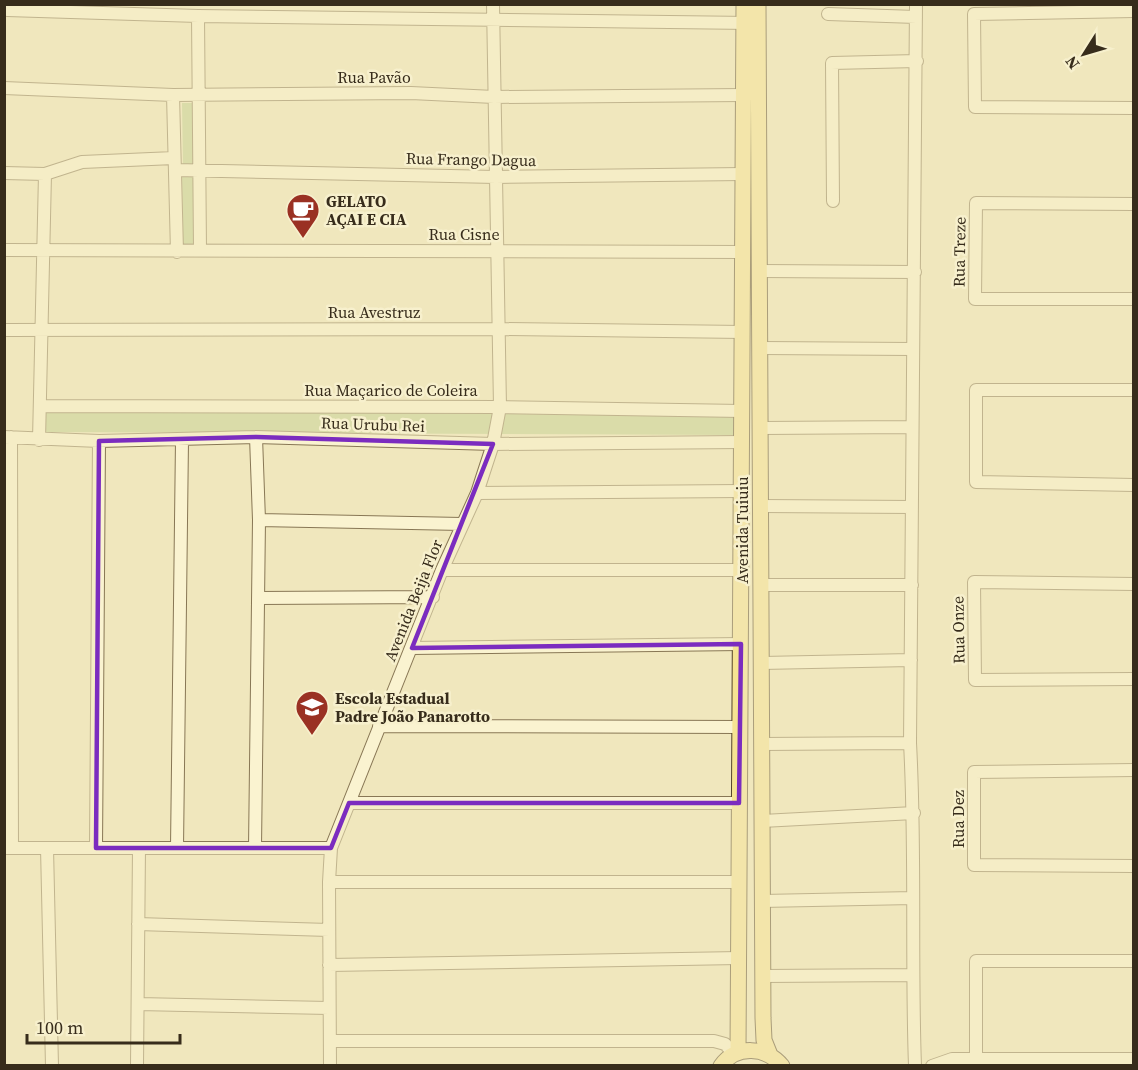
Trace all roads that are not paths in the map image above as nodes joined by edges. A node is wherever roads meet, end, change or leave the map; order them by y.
1 (493, 4) edge
2 (744, 4) edge
3 (758, 4) edge
4 (916, 4) edge
5 (8, 10) edge
6 (1134, 11) edge
7 (828, 15) dead end
8 (198, 16) junction
9 (916, 18) junction
10 (493, 20) junction
11 (751, 23) junction
12 (917, 61) junction
13 (4, 88) edge
14 (199, 94) junction
15 (172, 95) junction
16 (743, 95) junction
17 (494, 97) junction
18 (1134, 108) edge
19 (175, 164) junction
20 (198, 170) junction
21 (4, 173) edge
22 (45, 174) junction
23 (743, 174) junction
24 (496, 177) junction
25 (833, 201) dead end
26 (1134, 204) edge
27 (743, 230) junction
28 (759, 231) junction
29 (4, 250) edge
30 (44, 250) junction
31 (200, 250) junction
32 (497, 251) junction
33 (177, 252) junction
34 (743, 252) junction
35 (758, 271) junction
36 (915, 272) junction
37 (1134, 299) edge
38 (498, 328) junction
39 (42, 329) junction
40 (4, 330) edge
41 (743, 332) junction
42 (759, 348) junction
43 (912, 349) junction
44 (1134, 390) edge
45 (40, 406) junction
46 (500, 406) junction
47 (742, 411) junction
48 (911, 427) junction
49 (760, 428) junction
50 (8, 437) edge
51 (256, 437) junction
52 (39, 440) junction
53 (182, 440) junction
54 (99, 441) junction
55 (742, 442) junction
56 (493, 444) junction
57 (1134, 485) edge
58 (741, 491) junction
59 (477, 493) junction
60 (761, 506) junction
61 (912, 507) junction
62 (259, 520) junction
63 (462, 524) junction
64 (442, 570) junction
65 (741, 570) junction
66 (1134, 584) edge
67 (761, 585) junction
68 (912, 585) junction
69 (433, 597) junction
70 (258, 598) junction
71 (741, 622) junction
72 (761, 622) junction
73 (741, 645) junction
74 (412, 648) junction
75 (911, 660) junction
76 (761, 663) junction
77 (1134, 679) edge
78 (379, 726) junction
79 (740, 727) junction
80 (910, 743) junction
81 (762, 744) junction
82 (1134, 770) edge
83 (350, 803) junction
84 (740, 803) junction
85 (914, 813) junction
86 (762, 821) junction
87 (8, 848) edge
88 (47, 848) junction
89 (96, 848) junction
90 (139, 848) junction
91 (177, 848) junction
92 (255, 848) junction
93 (331, 848) junction
94 (1134, 866) edge
95 (328, 882) junction
96 (739, 882) junction
97 (913, 898) junction
98 (762, 901) junction
99 (138, 924) junction
100 (329, 930) junction
101 (739, 958) junction
102 (1134, 961) edge
103 (329, 965) junction
104 (912, 975) junction
105 (763, 976) junction
106 (138, 1004) junction
107 (328, 1008) junction
108 (330, 1041) junction
109 (736, 1053) junction
110 (770, 1054) junction
111 (976, 1058) junction
112 (1134, 1059) edge
113 (52, 1065) edge
114 (137, 1065) edge
115 (330, 1065) edge
116 (721, 1065) edge
117 (782, 1065) edge
118 (915, 1065) edge
119 (932, 1065) edge

1 - 10 street, Avenida Beija Flor
2 - 11 main road, Avenida Tuiuiu
3 - 11 main road, Avenida Tuiuiu
4 - 9 street
5 - 8 street
6 - 18 street
7 - 9 street
8 - 10 street
8 - 14 street
9 - 12 street
10 - 11 street
10 - 17 street, Avenida Beija Flor
11 - 16 main road, Avenida Tuiuiu
11 - 28 main road, Avenida Tuiuiu
12 - 25 street
12 - 36 street
13 - 15 street, Rua Pavão
14 - 15 street, Rua Pavão
14 - 17 street, Rua Pavão
14 - 20 street
15 - 19 street
16 - 17 street, Rua Pavão
16 - 23 main road, Avenida Tuiuiu
17 - 24 street, Avenida Beija Flor
19 - 20 street, Rua Frango Dagua
19 - 22 street
19 - 33 street
20 - 24 street, Rua Frango Dagua
20 - 31 street
21 - 22 street
22 - 30 street
23 - 24 street, Rua Frango Dagua
23 - 27 main road, Avenida Tuiuiu
24 - 32 street, Avenida Beija Flor
26 - 37 street, Rua Treze
27 - 28 main road
27 - 34 main road, Avenida Tuiuiu
28 - 35 main road, Avenida Tuiuiu
29 - 30 street, Rua Cisne
30 - 33 street, Rua Cisne
30 - 39 street
31 - 32 street, Rua Cisne
31 - 33 street, Rua Cisne
32 - 34 street, Rua Cisne
32 - 38 street, Avenida Beija Flor
34 - 41 main road, Avenida Tuiuiu
35 - 36 street
35 - 42 main road, Avenida Tuiuiu
36 - 43 street
38 - 39 street, Rua Avestruz
38 - 41 street, Rua Avestruz
38 - 46 street, Avenida Beija Flor
39 - 40 street, Rua Avestruz
39 - 45 street
41 - 47 main road, Avenida Tuiuiu
42 - 43 street
42 - 49 main road, Avenida Tuiuiu
43 - 48 street
44 - 57 street
45 - 46 street, Rua Maçarico de Coleira
45 - 52 street
46 - 47 street, Rua Maçarico de Coleira
46 - 56 street, Avenida Beija Flor
47 - 55 main road, Avenida Tuiuiu
48 - 49 street
48 - 61 street
49 - 60 main road, Avenida Tuiuiu
50 - 52 street, Rua Urubu Rei
50 - 87 street
51 - 53 street, Rua Urubu Rei
51 - 56 street, Rua Urubu Rei
51 - 62 street
52 - 54 street, Rua Urubu Rei
53 - 54 street, Rua Urubu Rei
53 - 91 street
54 - 89 street
55 - 56 street, Rua Urubu Rei
55 - 58 main road, Avenida Tuiuiu
56 - 59 street, Avenida Beija Flor
58 - 59 street
58 - 65 main road, Avenida Tuiuiu
59 - 63 street, Avenida Beija Flor
60 - 61 street
60 - 67 main road, Avenida Tuiuiu
61 - 68 street
62 - 63 street
62 - 70 street
63 - 64 street, Avenida Beija Flor
64 - 65 street
64 - 69 street, Avenida Beija Flor
65 - 71 main road, Avenida Tuiuiu
66 - 77 street, Rua Onze
67 - 68 street
67 - 72 main road, Avenida Tuiuiu
68 - 75 street
69 - 70 street
69 - 74 street, Avenida Beija Flor
70 - 92 street
71 - 72 main road
71 - 73 main road, Avenida Tuiuiu
72 - 76 main road, Avenida Tuiuiu
73 - 74 street
73 - 79 main road, Avenida Tuiuiu
74 - 78 street, Avenida Beija Flor
75 - 76 street
75 - 80 street
76 - 81 main road, Avenida Tuiuiu
78 - 79 street
78 - 83 street, Avenida Beija Flor
79 - 84 main road, Avenida Tuiuiu
80 - 81 street
80 - 85 street
81 - 86 main road, Avenida Tuiuiu
82 - 94 street, Rua Dez
83 - 84 street
83 - 93 street, Avenida Beija Flor
84 - 96 main road, Avenida Tuiuiu
85 - 86 street
85 - 97 street
86 - 98 main road, Avenida Tuiuiu
87 - 88 street
88 - 89 street
88 - 113 street
89 - 90 street
90 - 91 street
90 - 99 street
91 - 92 street
92 - 93 street
93 - 95 street, Avenida Beija Flor
95 - 96 street
95 - 100 street, Avenida Beija Flor
96 - 101 main road, Avenida Tuiuiu
97 - 98 street
97 - 104 street
98 - 105 main road, Avenida Tuiuiu
99 - 100 street
99 - 106 street
100 - 103 street, Avenida Beija Flor
101 - 103 street
101 - 109 main road, Avenida Tuiuiu
102 - 111 street
103 - 107 street, Avenida Beija Flor
104 - 105 street
104 - 118 street
105 - 110 main road, Avenida Tuiuiu
106 - 107 street
106 - 114 street
107 - 108 street, Avenida Beija Flor
108 - 109 street
108 - 115 street, Avenida Beija Flor
109 - 110 main road
109 - 116 main road
110 - 117 main road
111 - 112 street
111 - 119 street

